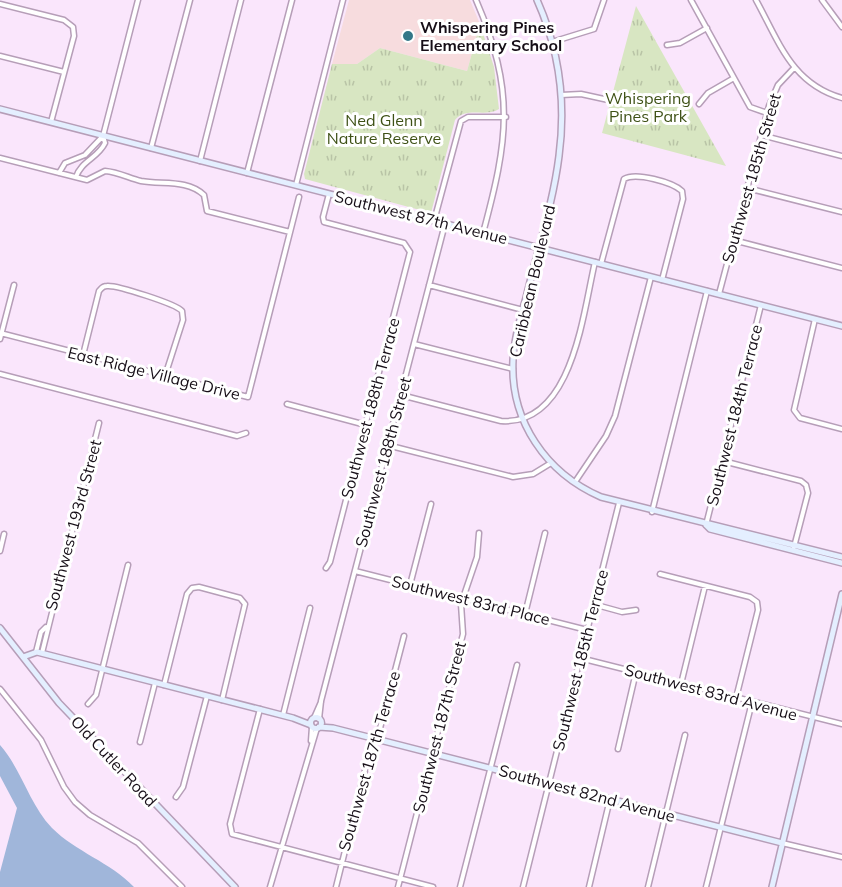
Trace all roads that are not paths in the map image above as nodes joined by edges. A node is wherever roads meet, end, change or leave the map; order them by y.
1 (138, 0) edge
2 (190, 0) edge
3 (241, 0) edge
4 (292, 0) edge
5 (343, 0) edge
6 (476, 0) edge
7 (537, 0) edge
8 (604, 0) edge
9 (691, 0) edge
10 (756, 0) edge
11 (822, 0) edge
12 (0, 4) edge
13 (842, 27) edge
14 (707, 28) junction
15 (552, 42) junction
16 (667, 45) dead end
17 (0, 56) edge
18 (794, 68) junction
19 (64, 72) junction
20 (734, 78) junction
21 (561, 95) junction
22 (842, 98) edge
23 (614, 101) dead end
24 (699, 104) dead end
25 (0, 109) edge
26 (767, 113) junction
27 (506, 117) junction
28 (51, 122) junction
29 (761, 135) junction
30 (104, 136) junction
31 (152, 148) junction
32 (92, 149) junction
33 (97, 155) junction
34 (842, 156) edge
35 (0, 158) edge
36 (81, 158) junction
37 (200, 161) junction
38 (85, 164) junction
39 (59, 173) junction
40 (248, 173) junction
41 (76, 177) junction
42 (296, 185) junction
43 (747, 188) junction
44 (329, 194) junction
45 (299, 197) dead end
46 (842, 212) edge
47 (434, 221) junction
48 (445, 224) junction
49 (290, 232) junction
50 (483, 233) junction
51 (733, 240) junction
52 (538, 248) junction
53 (598, 263) junction
54 (842, 268) edge
55 (651, 277) junction
56 (662, 280) junction
57 (14, 285) dead end
58 (429, 285) junction
59 (707, 291) junction
60 (719, 294) junction
61 (761, 305) junction
62 (523, 310) junction
63 (815, 319) junction
64 (842, 326) edge
65 (0, 335) edge
66 (414, 344) junction
67 (83, 355) junction
68 (513, 369) junction
69 (0, 374) edge
70 (165, 376) junction
71 (400, 395) junction
72 (287, 404) dead end
73 (522, 417) junction
74 (99, 423) dead end
75 (366, 425) junction
76 (842, 429) edge
77 (246, 433) dead end
78 (387, 445) junction
79 (723, 461) junction
80 (551, 463) junction
81 (574, 483) junction
82 (619, 503) junction
83 (431, 504) dead end
84 (652, 512) junction
85 (706, 525) junction
86 (545, 532) dead end
87 (478, 533) dead end
88 (4, 534) dead end
89 (794, 548) junction
90 (0, 551) edge
91 (842, 557) edge
92 (842, 563) edge
93 (128, 566) dead end
94 (326, 568) dead end
95 (355, 571) junction
96 (660, 574) dead end
97 (410, 585) junction
98 (705, 585) junction
99 (842, 594) edge
100 (462, 598) junction
101 (593, 604) junction
102 (310, 608) dead end
103 (636, 610) dead end
104 (525, 614) junction
105 (47, 626) junction
106 (0, 628) edge
107 (587, 630) junction
108 (40, 636) junction
109 (404, 636) dead end
110 (46, 638) junction
111 (39, 652) junction
112 (23, 657) junction
113 (580, 658) junction
114 (517, 665) dead end
115 (103, 669) junction
116 (636, 672) junction
117 (155, 683) junction
118 (681, 684) junction
119 (164, 685) junction
120 (0, 689) edge
121 (207, 696) junction
122 (736, 698) junction
123 (222, 700) junction
124 (752, 702) junction
125 (88, 704) dead end
126 (260, 709) junction
127 (283, 715) junction
128 (813, 718) junction
129 (315, 723) junction
130 (842, 724) edge
131 (685, 735) dead end
132 (375, 738) junction
133 (140, 742) dead end
134 (618, 749) dead end
135 (433, 753) junction
136 (491, 768) junction
137 (549, 783) junction
138 (176, 797) dead end
139 (610, 799) junction
140 (666, 813) junction
141 (722, 828) junction
142 (782, 843) junction
143 (281, 847) junction
144 (842, 857) edge
145 (342, 863) junction
146 (400, 879) junction
147 (182, 887) edge
148 (235, 887) edge
149 (270, 887) edge
150 (336, 887) edge
151 (398, 887) edge
152 (434, 887) edge
153 (460, 887) edge
154 (523, 887) edge
155 (589, 887) edge
156 (648, 887) edge
157 (706, 887) edge
158 (772, 887) edge

1 - 30 street
2 - 31 street
3 - 37 street
4 - 40 street
5 - 42 street
6 - 27 street
7 - 15 street, Caribbean Boulevard
8 - 15 street
9 - 14 street
10 - 18 street
11 - 13 street
12 - 19 street
14 - 16 street
14 - 20 street
15 - 21 street, Caribbean Boulevard
17 - 19 street
18 - 22 street
18 - 26 street, Southwest 185th Street
19 - 28 street
20 - 24 street
20 - 26 street
21 - 23 street
21 - 52 street, Caribbean Boulevard
25 - 28 street, Southwest 87th Avenue
26 - 29 street, Southwest 185th Street
27 - 47 street
27 - 50 street
28 - 30 street, Southwest 87th Avenue
29 - 34 street
29 - 43 street, Southwest 185th Street
30 - 31 street, Southwest 87th Avenue
30 - 32 street
30 - 33 street
31 - 37 street, Southwest 87th Avenue
32 - 33 street
32 - 36 street
33 - 38 street
35 - 39 street
36 - 38 street
36 - 39 street
37 - 40 street, Southwest 87th Avenue
38 - 41 street
39 - 41 street
40 - 42 street, Southwest 87th Avenue
41 - 49 street
42 - 44 street, Southwest 87th Avenue
43 - 46 street
43 - 51 street, Southwest 185th Street
44 - 47 street, Southwest 87th Avenue
44 - 75 street, Southwest 188th Terrace
45 - 49 street, East Ridge Village Drive
47 - 48 street, Southwest 87th Avenue
48 - 50 street, Southwest 87th Avenue
48 - 58 street, Southwest 188th Street
49 - 70 street, East Ridge Village Drive
50 - 52 street, Southwest 87th Avenue
51 - 54 street
51 - 60 street, Southwest 185th Street
52 - 53 street, Southwest 87th Avenue
52 - 62 street, Caribbean Boulevard
53 - 55 street, Southwest 87th Avenue
53 - 56 street
53 - 73 street
55 - 56 street, Southwest 87th Avenue
55 - 81 street
56 - 59 street, Southwest 87th Avenue
57 - 65 street
58 - 62 street
58 - 66 street, Southwest 188th Street
59 - 60 street, Southwest 87th Avenue
59 - 84 street
60 - 61 street, Southwest 87th Avenue
61 - 63 street, Southwest 87th Avenue
61 - 79 street, Southwest 184th Terrace
62 - 68 street, Caribbean Boulevard
63 - 64 street, Southwest 87th Avenue
63 - 76 street
65 - 67 street, East Ridge Village Drive
66 - 68 street
66 - 71 street, Southwest 188th Street
67 - 70 street, East Ridge Village Drive
67 - 70 street
68 - 73 street, Caribbean Boulevard
69 - 77 street
71 - 73 street
71 - 78 street, Southwest 188th Street
72 - 75 street
73 - 80 street, Caribbean Boulevard
74 - 105 street, Southwest 193rd Street
75 - 94 street, Southwest 188th Terrace
78 - 80 street
78 - 95 street, Southwest 188th Street
79 - 85 street, Southwest 184th Terrace
79 - 89 street
80 - 81 street, Caribbean Boulevard
81 - 82 street, Caribbean Boulevard
82 - 84 street, Caribbean Boulevard
82 - 101 street, Southwest 185th Terrace
83 - 97 street
84 - 85 street, Caribbean Boulevard
85 - 89 street, Caribbean Boulevard
86 - 104 street
87 - 100 street, Southwest 187th Street
88 - 90 street
89 - 91 street
89 - 92 street
93 - 115 street
95 - 97 street, Southwest 83rd Place
95 - 129 street, Southwest 188th Street
96 - 98 street
97 - 100 street, Southwest 83rd Place
98 - 118 street
98 - 122 street
99 - 128 street
100 - 104 street, Southwest 83rd Place
100 - 135 street, Southwest 187th Street
101 - 103 street
101 - 107 street, Southwest 185th Terrace
102 - 127 street
104 - 107 street, Southwest 83rd Place
105 - 108 street, Southwest 193rd Street
105 - 110 street, Southwest 193rd Street
106 - 112 street, Old Cutler Road
107 - 113 street, Southwest 185th Terrace
108 - 110 street
108 - 111 street, Southwest 193rd Street
109 - 132 street, Southwest 187th Terrace
110 - 111 street, Southwest 193rd Street
111 - 112 street
111 - 115 street, Southwest 82nd Avenue
112 - 148 street, Old Cutler Road
113 - 116 street, Southwest 83rd Avenue
113 - 137 street, Southwest 185th Terrace
114 - 136 street
115 - 117 street, Southwest 82nd Avenue
115 - 125 street
116 - 118 street, Southwest 83rd Avenue
116 - 134 street
117 - 119 street, Southwest 82nd Avenue
117 - 133 street
118 - 122 street, Southwest 83rd Avenue
119 - 121 street, Southwest 82nd Avenue
119 - 123 street
120 - 147 street
121 - 123 street, Southwest 82nd Avenue
121 - 138 street
122 - 124 street, Southwest 83rd Avenue
123 - 126 street, Southwest 82nd Avenue
124 - 128 street, Southwest 83rd Avenue
124 - 141 street
126 - 127 street, Southwest 82nd Avenue
126 - 143 street
127 - 129 street, Southwest 82nd Avenue
128 - 130 street, Southwest 83rd Avenue
128 - 142 street
129 - 132 street, Southwest 82nd Avenue
129 - 143 street, Southwest 188th Street
131 - 140 street
132 - 135 street, Southwest 82nd Avenue
132 - 145 street, Southwest 187th Terrace
135 - 136 street, Southwest 82nd Avenue
135 - 146 street, Southwest 187th Street
136 - 137 street, Southwest 82nd Avenue
136 - 153 street
137 - 139 street, Southwest 82nd Avenue
137 - 154 street, Southwest 185th Terrace
139 - 140 street, Southwest 82nd Avenue
139 - 155 street
140 - 141 street, Southwest 82nd Avenue
140 - 156 street
141 - 142 street, Southwest 82nd Avenue
141 - 157 street
142 - 144 street, Southwest 82nd Avenue
142 - 158 street
143 - 145 street
143 - 149 street, Southwest 188th Street
145 - 146 street
145 - 150 street, Southwest 187th Terrace
146 - 151 street, Southwest 187th Street
146 - 152 street

